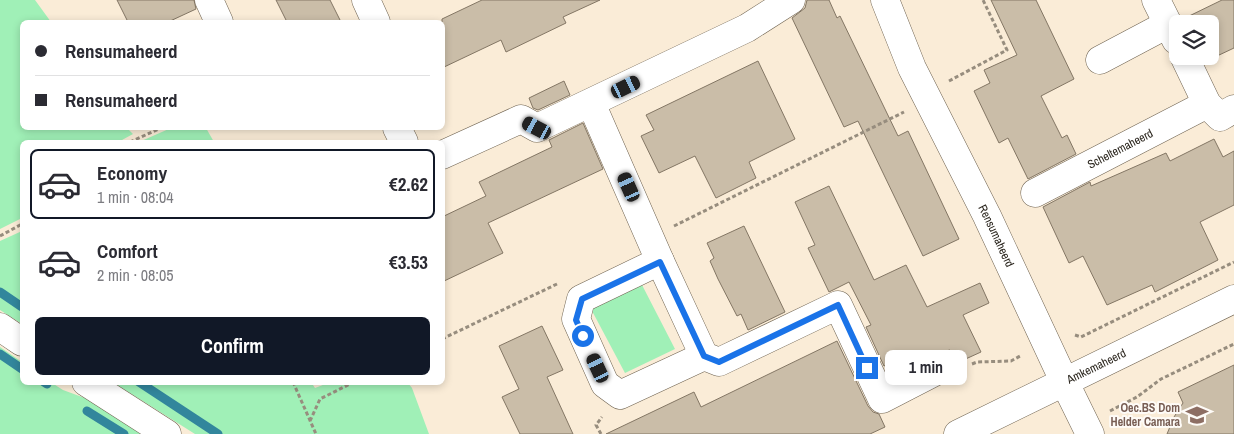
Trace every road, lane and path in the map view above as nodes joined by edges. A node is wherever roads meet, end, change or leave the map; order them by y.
1 (209, 0) edge
2 (366, 0) edge
3 (791, 0) edge
4 (886, 0) edge
5 (983, 0) edge
6 (1156, 0) edge
7 (218, 20) edge
8 (375, 20) edge
9 (1169, 26) edge
10 (1169, 35) edge
11 (1100, 60) dead end
12 (1188, 65) edge
13 (926, 97) junction
14 (591, 104) junction
15 (1207, 104) junction
16 (1234, 109) edge
17 (157, 130) edge
18 (134, 140) edge
19 (445, 154) edge
20 (1035, 194) dead end
21 (20, 225) edge
22 (0, 236) edge
23 (656, 250) junction
24 (1234, 262) edge
25 (564, 280) dead end
26 (1234, 299) edge
27 (0, 327) edge
28 (445, 338) edge
29 (20, 341) edge
30 (1046, 343) junction
31 (1234, 344) edge
32 (704, 356) junction
33 (944, 368) joint
34 (1064, 381) junction
35 (91, 385) edge
36 (294, 385) edge
37 (348, 385) edge
38 (310, 421) junction
39 (1088, 429) edge
40 (167, 434) edge
41 (316, 434) edge
42 (958, 434) edge

1 - 7 street
2 - 8 street
3 - 14 street
4 - 13 street, Rensumaheerd
5 - 13 path
6 - 9 street
10 - 11 street
12 - 15 street
13 - 23 path
13 - 30 street, Rensumaheerd
14 - 19 street
14 - 23 street
15 - 16 street
15 - 20 street, Scheltemaheerd
17 - 18 path
21 - 22 path
23 - 32 street
23 - 32 street
24 - 30 path
25 - 28 path
26 - 34 street, Amkemaheerd
27 - 29 street
30 - 33 path
30 - 34 street, Rensumaheerd
31 - 39 path
32 - 33 street
34 - 39 street, Rensumaheerd
34 - 42 street, Amkemaheerd
35 - 40 street
36 - 38 path
37 - 38 path
38 - 41 path

